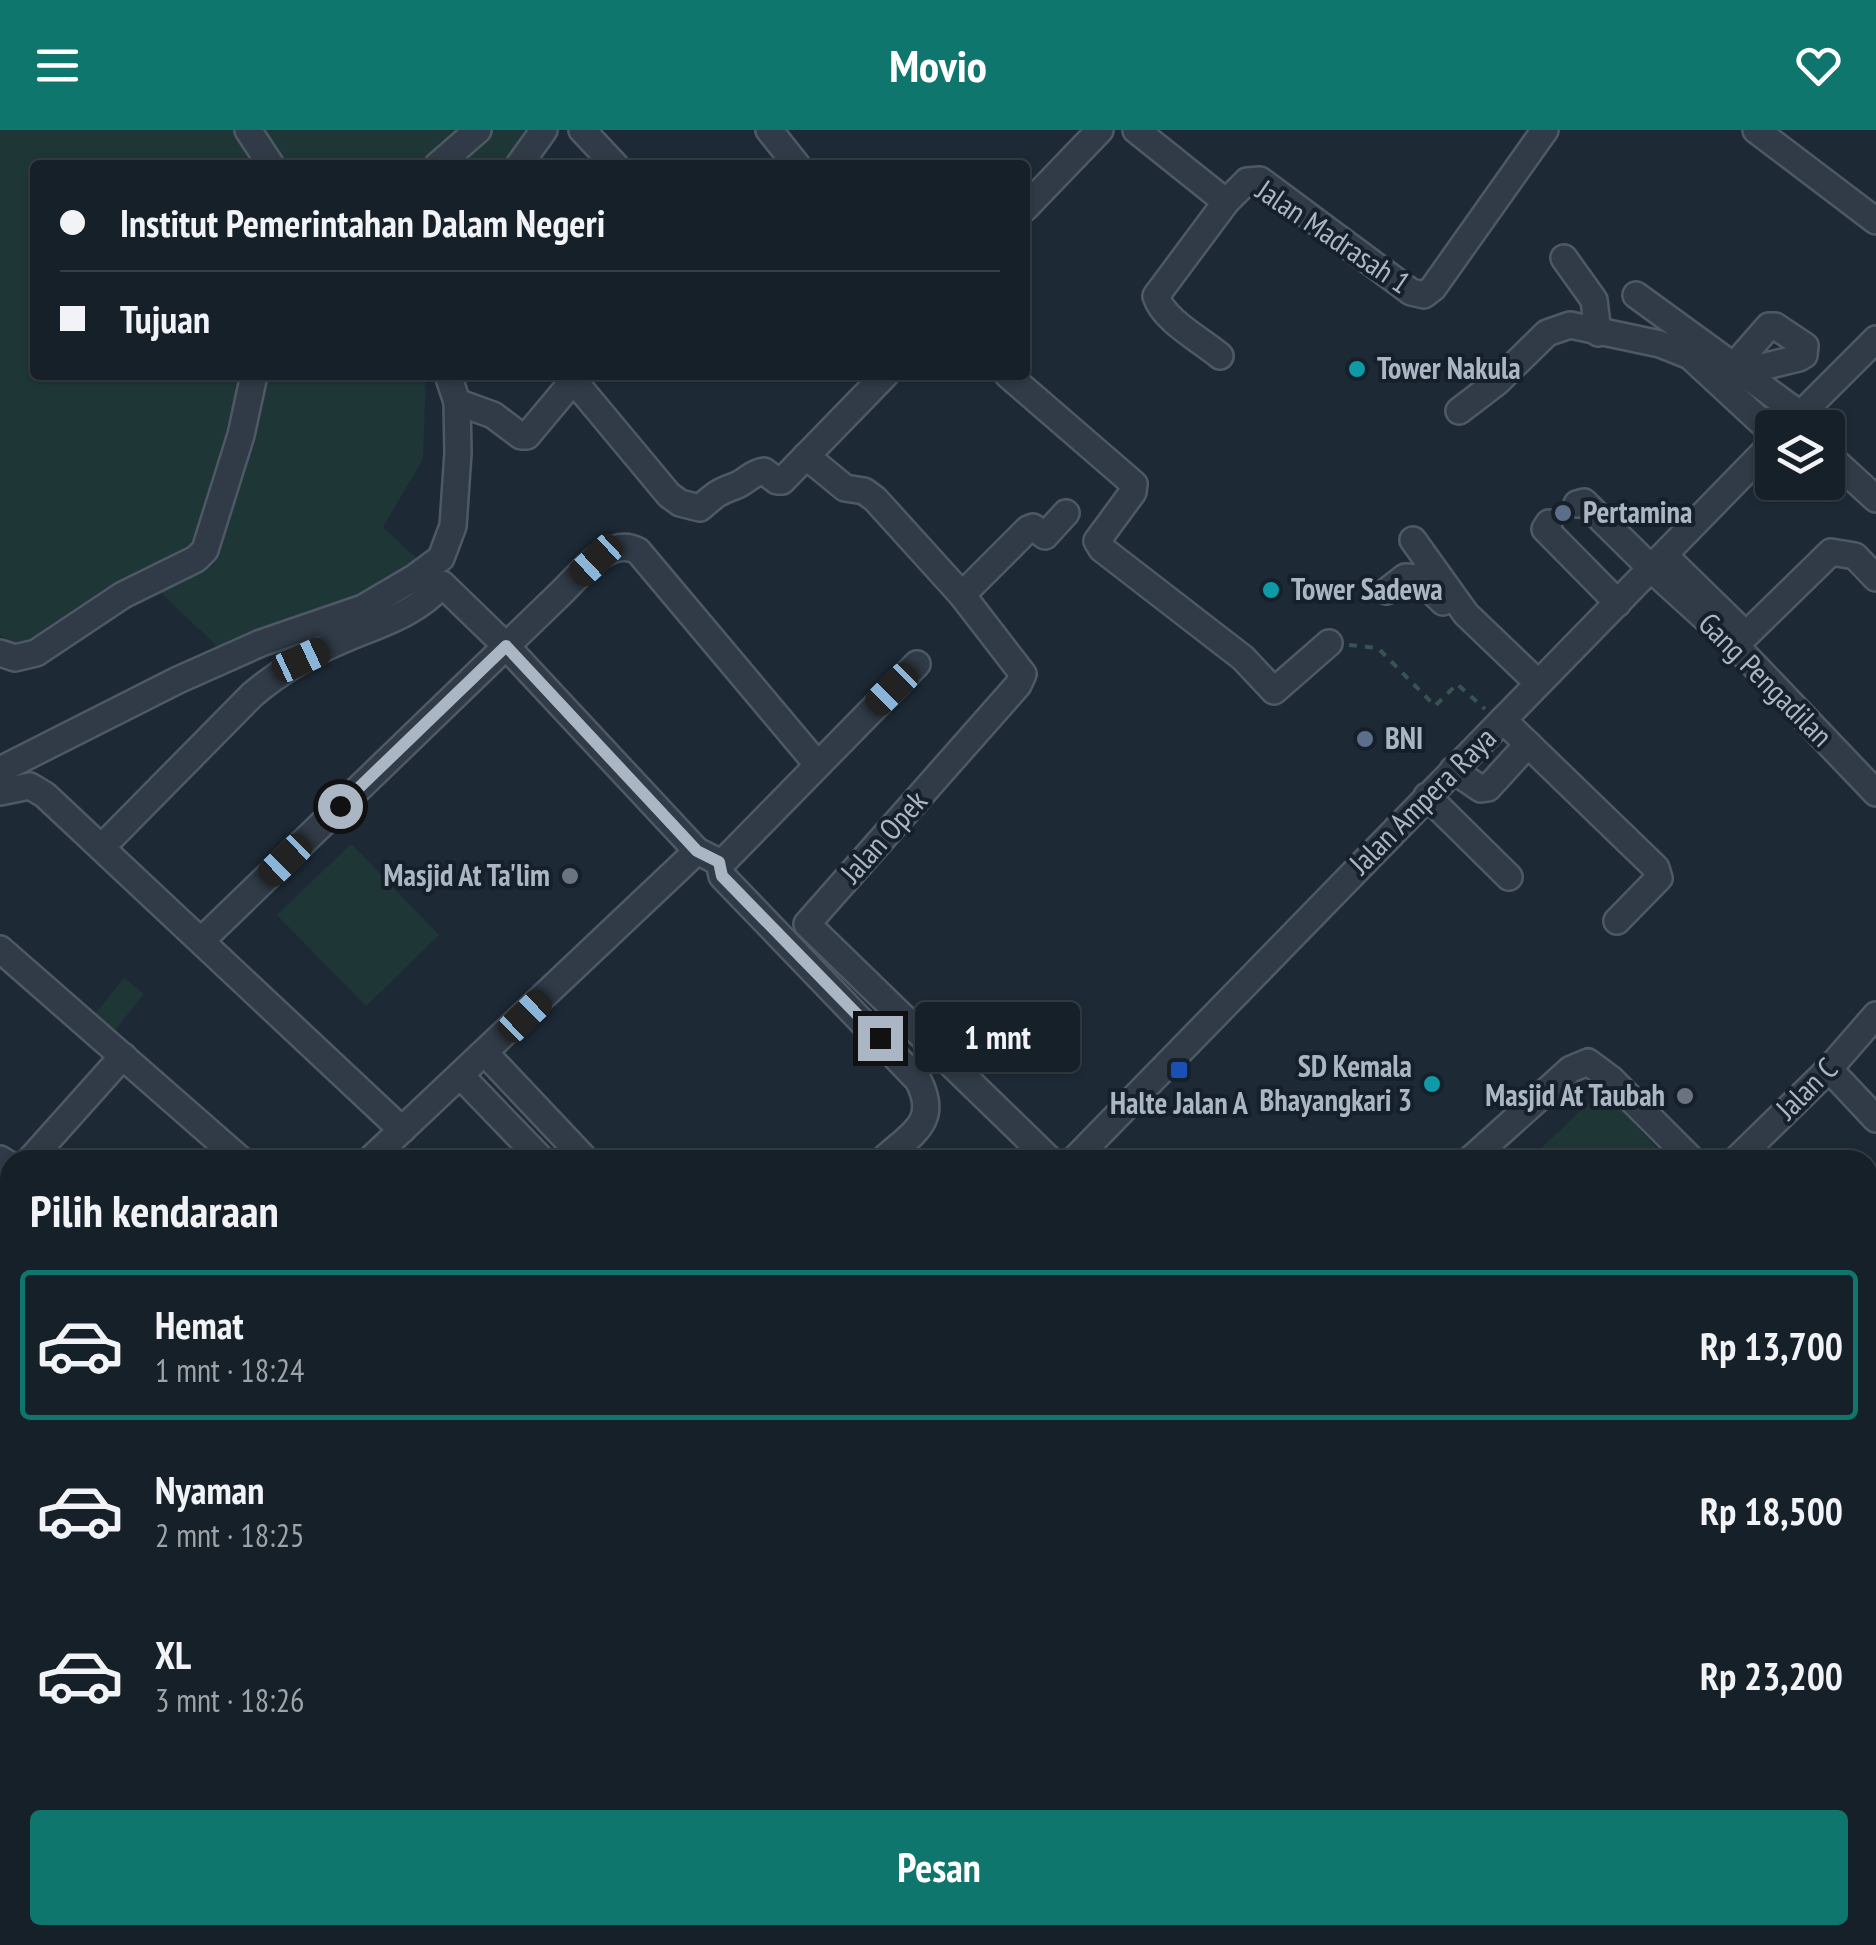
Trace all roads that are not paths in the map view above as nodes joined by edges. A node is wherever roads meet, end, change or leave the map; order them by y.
1 (248, 130) edge
2 (478, 130) edge
3 (544, 130) edge
4 (582, 130) edge
5 (769, 130) edge
6 (1100, 130) edge
7 (1136, 130) edge
8 (1545, 130) edge
9 (1756, 130) edge
10 (268, 160) edge
11 (444, 160) edge
12 (523, 160) edge
13 (610, 160) edge
14 (792, 160) edge
15 (1226, 202) junction
16 (1030, 203) edge
17 (1876, 221) edge
18 (1564, 258) dead end
19 (1636, 295) dead end
20 (1598, 333) junction
21 (1876, 339) edge
22 (1220, 356) dead end
23 (253, 380) edge
24 (450, 380) edge
25 (569, 380) edge
26 (573, 380) edge
27 (881, 380) edge
28 (1014, 380) edge
29 (457, 402) junction
30 (1757, 410) edge
31 (1774, 410) edge
32 (1803, 410) edge
33 (1459, 411) dead end
34 (806, 456) junction
35 (1755, 462) edge
36 (1845, 471) edge
37 (1876, 499) edge
38 (1576, 504) dead end
39 (1066, 513) dead end
40 (1550, 523) dead end
41 (1413, 540) dead end
42 (1658, 562) junction
43 (1876, 578) edge
44 (1387, 591) dead end
45 (962, 595) junction
46 (1618, 603) junction
47 (1466, 614) junction
48 (1329, 643) road end
49 (506, 646) junction
50 (0, 654) edge
51 (917, 664) dead end
52 (1538, 683) junction
53 (1502, 721) junction
54 (1528, 744) junction
55 (818, 764) junction
56 (0, 770) edge
57 (1452, 770) junction
58 (0, 792) edge
59 (1876, 793) edge
60 (1427, 796) junction
61 (102, 847) junction
62 (708, 856) junction
63 (1509, 877) dead end
64 (1617, 922) dead end
65 (202, 940) junction
66 (0, 950) edge
67 (1876, 1016) edge
68 (485, 1053) junction
69 (123, 1056) junction
70 (1829, 1069) junction
71 (460, 1076) junction
72 (1876, 1119) edge
73 (402, 1130) junction
74 (39, 1150) edge
75 (230, 1150) edge
76 (381, 1150) edge
77 (532, 1150) edge
78 (577, 1150) edge
79 (894, 1150) edge
80 (1040, 1150) edge
81 (1084, 1150) edge
82 (1481, 1150) edge
83 (1682, 1150) edge
84 (1746, 1150) edge

1 - 10 street
2 - 11 street
3 - 12 street
4 - 13 street
5 - 14 street
6 - 16 street
7 - 15 street
8 - 15 street, Jalan Madrasah 1
9 - 17 street
15 - 22 street
18 - 20 street
19 - 31 street
20 - 30 street
20 - 33 street
21 - 32 street
23 - 50 street
24 - 29 street
25 - 29 street
26 - 34 street
27 - 34 street
28 - 48 street
29 - 56 street
34 - 45 street, Jalan Opek
35 - 42 street, Jalan Ampera Raya
36 - 37 street
38 - 42 street
39 - 45 street
40 - 46 street
41 - 47 street
42 - 43 street
42 - 46 street, Jalan Ampera Raya
42 - 59 street, Gang Pengadilan
44 - 47 street
45 - 80 street, Jalan Opek
46 - 52 street, Jalan Ampera Raya
47 - 52 street
49 - 55 street
49 - 61 street
49 - 62 street
49 - 65 street
51 - 55 street
52 - 53 street, Jalan Ampera Raya
53 - 54 street
53 - 57 street, Jalan Ampera Raya
54 - 57 street
54 - 64 street
55 - 62 street
57 - 60 street, Jalan Ampera Raya
58 - 61 street
60 - 63 street
60 - 81 street, Jalan Ampera Raya
61 - 65 street
62 - 68 street
62 - 79 street
65 - 73 street
66 - 69 street
67 - 70 street, Jalan C
68 - 71 street
68 - 78 street
69 - 74 street
69 - 75 street
70 - 72 street
70 - 84 street, Jalan C
71 - 73 street
71 - 77 street
73 - 76 street
82 - 83 street

